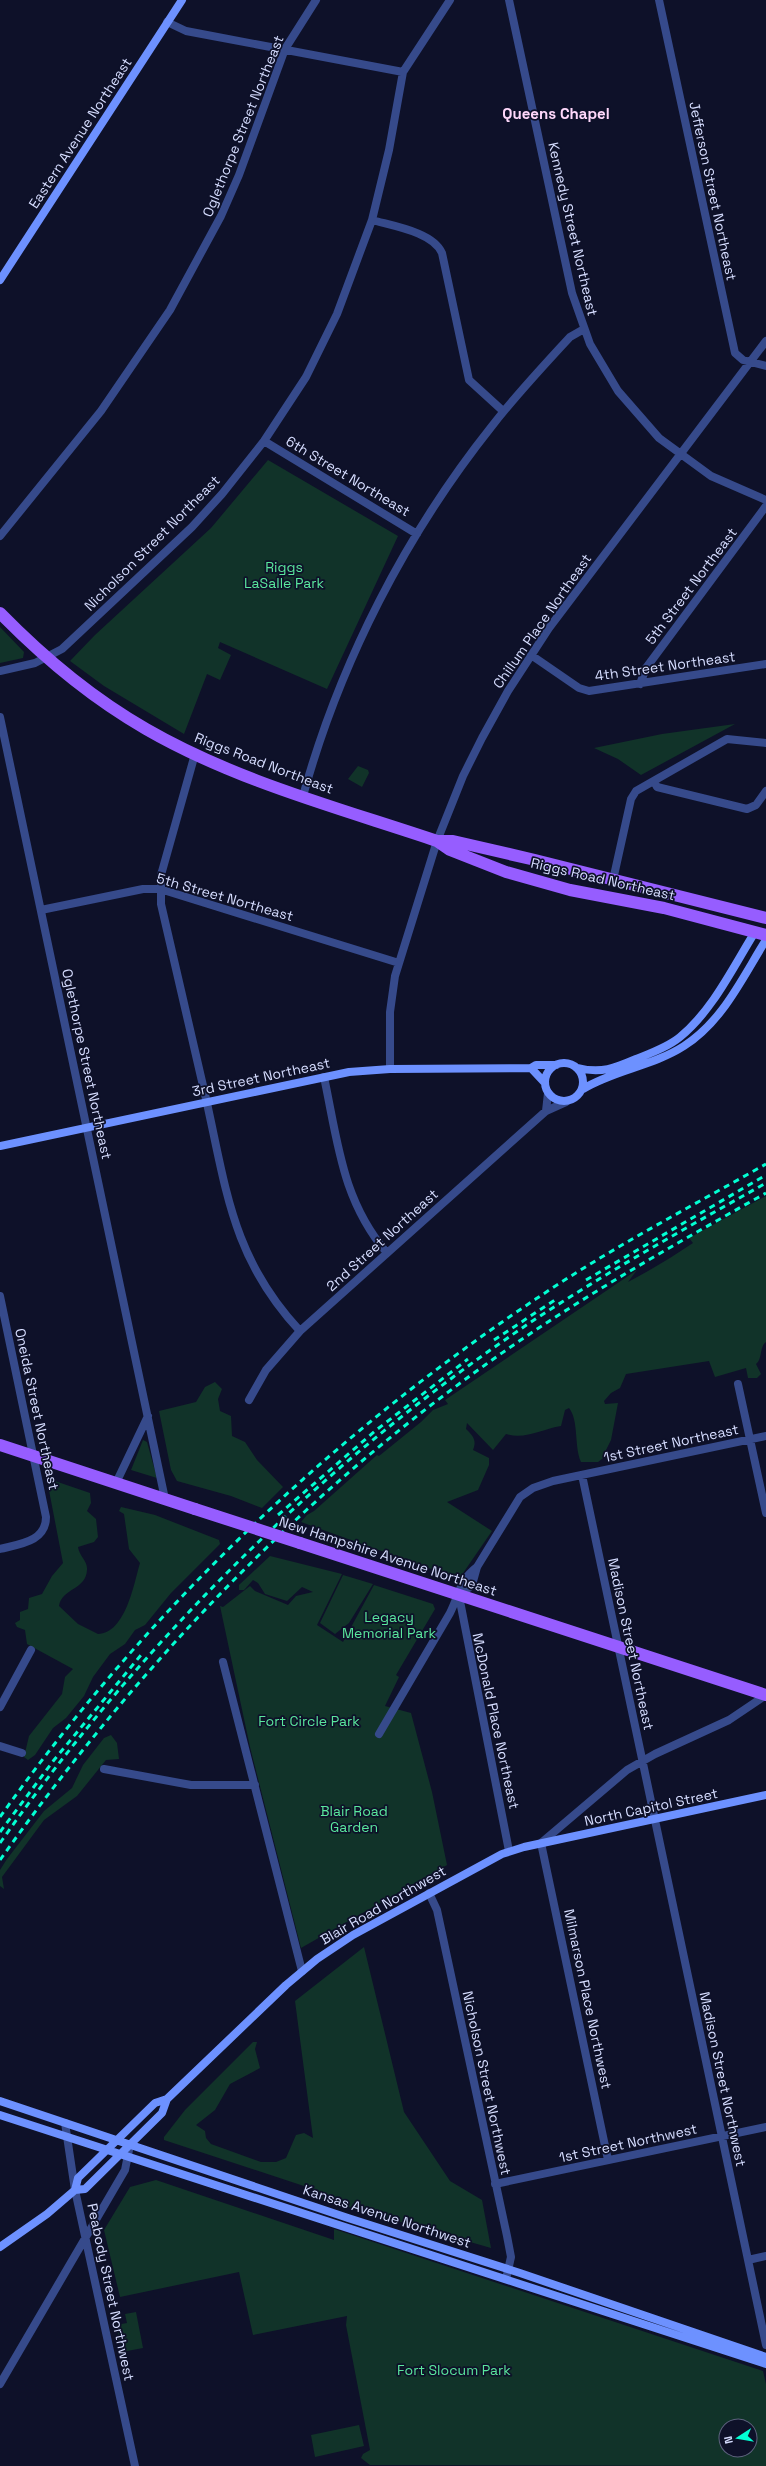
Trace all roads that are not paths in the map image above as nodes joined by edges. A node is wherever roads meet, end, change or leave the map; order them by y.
1 (182, 0) edge
2 (316, 0) edge
3 (450, 0) edge
4 (509, 0) edge
5 (659, 0) edge
6 (168, 22) junction
7 (285, 49) junction
8 (403, 72) junction
9 (372, 220) junction
10 (0, 280) edge
11 (584, 329) junction
12 (766, 342) edge
13 (751, 361) junction
14 (766, 366) edge
15 (503, 411) junction
16 (264, 441) junction
17 (680, 455) junction
18 (766, 500) edge
19 (766, 506) edge
20 (417, 534) junction
21 (0, 536) edge
22 (0, 613) edge
23 (531, 655) junction
24 (46, 658) junction
25 (766, 664) edge
26 (0, 671) edge
27 (640, 684) junction
28 (0, 716) edge
29 (766, 743) edge
30 (195, 754) junction
31 (654, 781) junction
32 (766, 791) edge
33 (303, 796) junction
34 (437, 841) junction
35 (613, 880) junction
36 (160, 889) junction
37 (41, 910) junction
38 (765, 916) edge
39 (761, 934) edge
40 (766, 940) edge
41 (399, 963) junction
42 (556, 1065) junction
43 (532, 1068) junction
44 (578, 1068) junction
45 (390, 1069) junction
46 (324, 1077) junction
47 (545, 1083) junction
48 (583, 1089) junction
49 (548, 1093) junction
50 (207, 1102) junction
51 (566, 1102) junction
52 (546, 1111) junction
53 (87, 1127) junction
54 (0, 1146) edge
55 (387, 1253) junction
56 (0, 1296) edge
57 (300, 1331) junction
58 (738, 1384) dead end
59 (249, 1400) dead end
60 (148, 1416) junction
61 (766, 1436) edge
62 (750, 1439) junction
63 (0, 1445) edge
64 (34, 1456) junction
65 (582, 1475) junction
66 (116, 1483) junction
67 (165, 1499) junction
68 (766, 1513) edge
69 (0, 1549) edge
70 (459, 1596) junction
71 (618, 1647) junction
72 (31, 1650) dead end
73 (223, 1662) dead end
74 (766, 1695) edge
75 (0, 1708) edge
76 (379, 1734) dead end
77 (0, 1746) edge
78 (22, 1753) dead end
79 (642, 1760) junction
80 (104, 1768) dead end
81 (255, 1785) junction
82 (766, 1795) edge
83 (654, 1819) junction
84 (541, 1843) junction
85 (509, 1851) junction
86 (429, 1893) junction
87 (302, 1971) junction
88 (167, 2099) junction
89 (0, 2101) edge
90 (0, 2115) edge
91 (65, 2123) junction
92 (766, 2126) edge
93 (722, 2136) junction
94 (67, 2137) junction
95 (117, 2140) junction
96 (130, 2145) junction
97 (107, 2150) junction
98 (121, 2154) junction
99 (129, 2158) junction
100 (608, 2160) junction
101 (495, 2184) junction
102 (75, 2190) junction
103 (86, 2239) junction
104 (0, 2247) edge
105 (766, 2256) edge
106 (748, 2260) junction
107 (509, 2270) junction
108 (506, 2279) junction
109 (766, 2345) edge
110 (766, 2357) edge
111 (766, 2364) edge
112 (0, 2384) edge
113 (135, 2466) edge

1 - 6 street, Eastern Avenue Northeast
2 - 7 street, Oglethorpe Street Northeast
3 - 8 street, Nicholson Street Northeast
4 - 11 street, Kennedy Street Northeast
5 - 13 street, Jefferson Street Northeast
6 - 7 street
6 - 10 street, Eastern Avenue Northeast
7 - 8 street
7 - 21 street, Oglethorpe Street Northeast
8 - 9 street, Nicholson Street Northeast
9 - 15 street
9 - 16 street, Nicholson Street Northeast
11 - 15 street
11 - 17 street, Kennedy Street Northeast
12 - 13 street, Chillum Place Northeast
13 - 14 street, Jefferson Street Northeast
13 - 17 street, Chillum Place Northeast
15 - 20 street
16 - 20 street, 6th Street Northeast
16 - 24 street, Nicholson Street Northeast
17 - 18 street, Kennedy Street Northeast
17 - 23 street, Chillum Place Northeast
19 - 27 street, 5th Street Northeast
20 - 33 street
22 - 24 main road, Riggs Road Northeast
23 - 27 street, 4th Street Northeast
23 - 34 street, Chillum Place Northeast
24 - 26 street
24 - 30 main road, Riggs Road Northeast
25 - 27 street, 4th Street Northeast
28 - 37 street, Oglethorpe Street Northeast
29 - 31 street
30 - 33 main road, Riggs Road Northeast
30 - 36 street
31 - 32 street
31 - 35 street
33 - 34 main road, Riggs Road Northeast
34 - 35 main road, Riggs Road Northeast
34 - 39 main road, Riggs Road Northeast
34 - 41 street, Chillum Place Northeast
35 - 38 main road, Riggs Road Northeast
36 - 37 street, 5th Street Northeast
36 - 41 street, 5th Street Northeast
36 - 50 street
37 - 53 street, Oglethorpe Street Northeast
38 - 39 main road
39 - 44 street
40 - 48 street
41 - 45 street, Chillum Place Northeast
42 - 43 street, 3rd Street Northeast
42 - 44 street
42 - 47 street
43 - 45 street, 3rd Street Northeast
43 - 47 street
44 - 48 street
45 - 46 street, 3rd Street Northeast
46 - 50 street, 3rd Street Northeast
46 - 55 street
47 - 49 street
48 - 51 street
49 - 51 street
49 - 52 street
50 - 53 street, 3rd Street Northeast
50 - 57 street
51 - 52 street, 2nd Street Northeast
52 - 55 street, 2nd Street Northeast
53 - 54 street, 3rd Street Northeast
53 - 60 street, Oglethorpe Street Northeast
55 - 57 street, 2nd Street Northeast
56 - 64 street, Oneida Street Northeast
57 - 59 street, 2nd Street Northeast
58 - 62 street
60 - 66 street
60 - 67 street, Oglethorpe Street Northeast
61 - 62 street, 1st Street Northeast
62 - 65 street, 1st Street Northeast
62 - 68 street
63 - 64 main road, New Hampshire Avenue Northeast
64 - 66 main road, New Hampshire Avenue Northeast
64 - 69 street, Oneida Street Northeast
65 - 70 street, 1st Street Northeast
65 - 71 street, Madison Street Northeast
66 - 67 main road, New Hampshire Avenue Northeast
67 - 70 main road, New Hampshire Avenue Northeast, bridge
70 - 71 main road, New Hampshire Avenue Northeast
70 - 76 street, 1st Street Northeast
70 - 85 street, McDonald Place Northeast
71 - 74 main road, New Hampshire Avenue Northeast
71 - 79 street, Madison Street Northeast
72 - 75 street
73 - 81 street
74 - 79 street
77 - 78 street
79 - 83 street, Madison Street Northeast
79 - 84 street
80 - 81 street
81 - 87 street
82 - 83 street, North Capitol Street
83 - 84 street, North Capitol Street
83 - 93 street, Madison Street Northwest
84 - 85 street, Blair Road Northwest
84 - 100 street, Milmarson Place Northwest
85 - 86 street, Blair Road Northwest
86 - 87 street, Blair Road Northwest
86 - 101 street, Nicholson Street Northwest
87 - 88 street, Blair Road Northwest
88 - 95 street, Blair Road Northwest
88 - 96 street, Blair Road Northwest
89 - 91 street, Kansas Avenue Northwest
90 - 94 street, Kansas Avenue Northwest
91 - 94 street, Peabody Street Northwest
91 - 95 street, Kansas Avenue Northwest
92 - 93 street, 1st Street Northwest
93 - 100 street, 1st Street Northwest
93 - 106 street, Madison Street Northwest
94 - 97 street, Kansas Avenue Northwest
94 - 102 street, Peabody Street Northwest
95 - 96 street, Kansas Avenue Northwest
95 - 97 street, Blair Road Northwest
96 - 98 street, Blair Road Northwest
96 - 99 street
96 - 107 street, Kansas Avenue Northwest
97 - 98 street, Kansas Avenue Northwest
97 - 102 street, Blair Road Northwest
98 - 99 street, Kansas Avenue Northwest
98 - 102 street, Blair Road Northwest
99 - 103 street
99 - 108 street, Kansas Avenue Northwest
100 - 101 street, 1st Street Northwest
101 - 107 street, Nicholson Street Northwest
102 - 103 street, Peabody Street Northwest
102 - 104 street, Blair Road Northwest
103 - 112 street
103 - 113 street, Peabody Street Northwest
105 - 106 street
106 - 109 street, Madison Street Northwest
107 - 108 street, Nicholson Street Northwest
107 - 110 street, Kansas Avenue Northwest
108 - 111 street, Kansas Avenue Northwest

